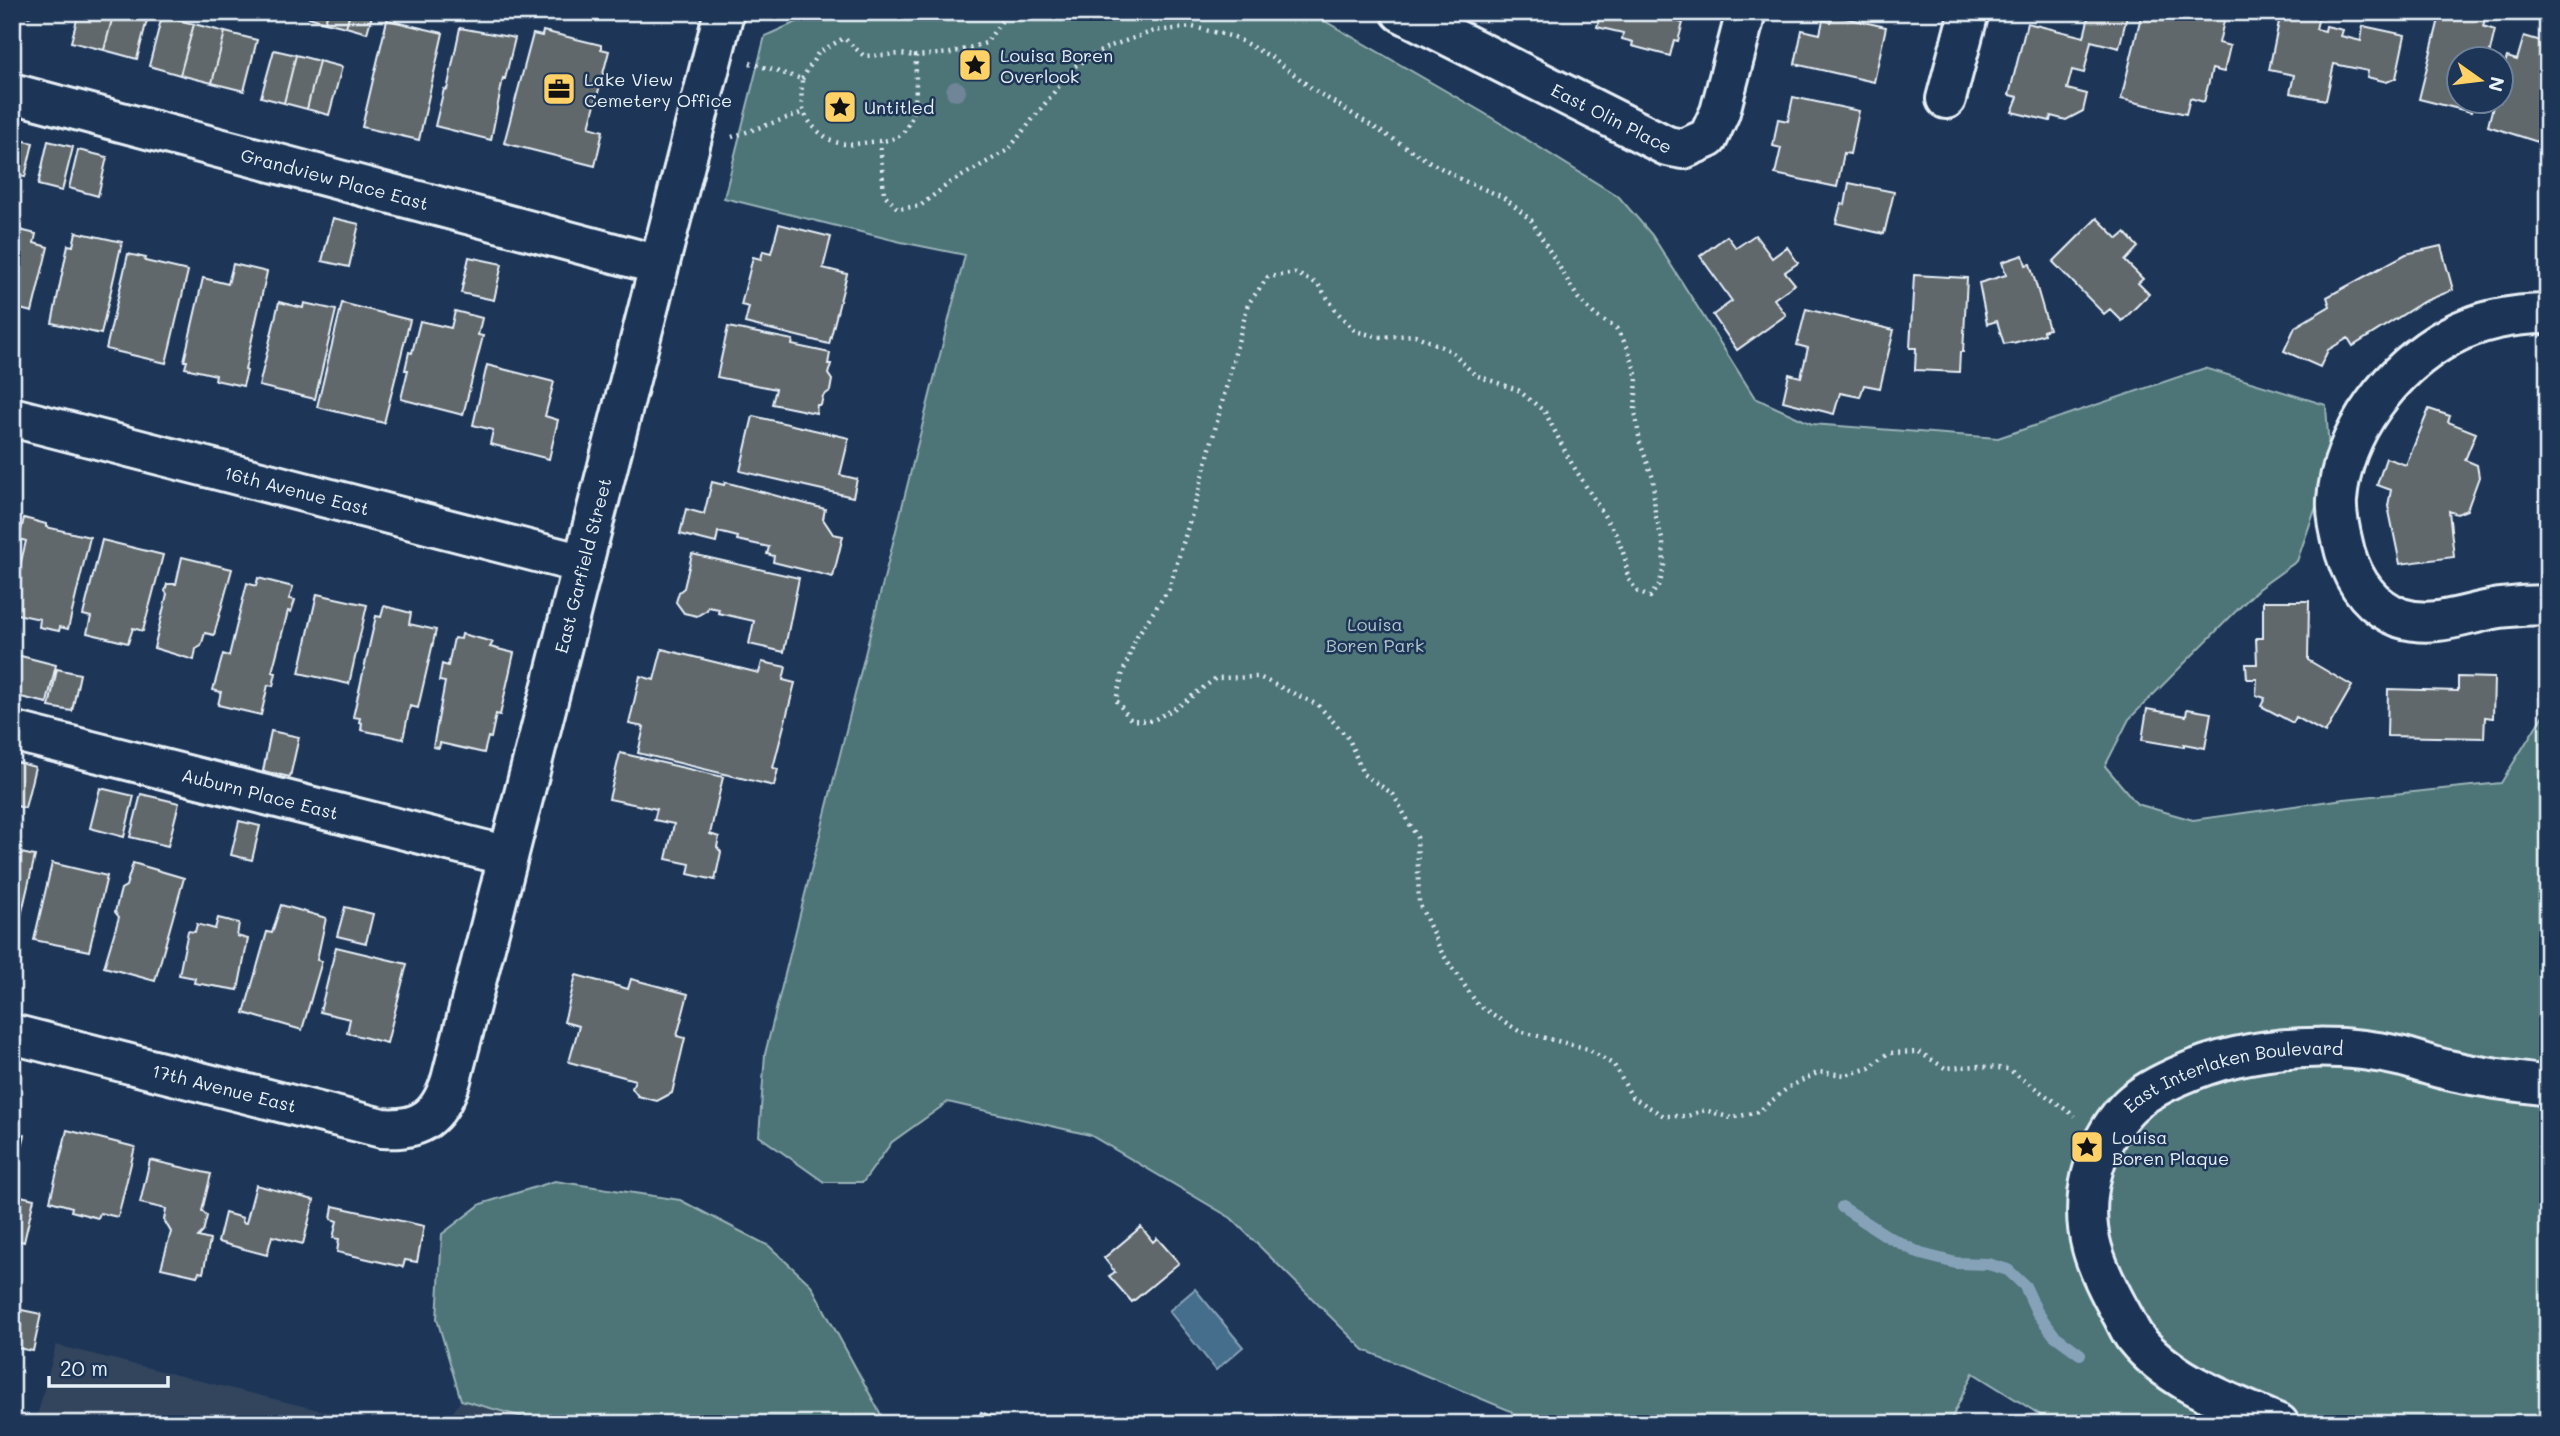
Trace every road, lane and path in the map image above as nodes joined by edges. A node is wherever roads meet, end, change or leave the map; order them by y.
1 (724, 12) edge
2 (1008, 12) edge
3 (1401, 12) edge
4 (1746, 12) edge
5 (1969, 12) edge
6 (916, 56) junction
7 (749, 62) dead end
8 (802, 79) junction
9 (12, 93) edge
10 (1947, 99) dead end
11 (804, 112) junction
12 (729, 138) dead end
13 (880, 141) junction
14 (659, 265) junction
15 (2548, 314) edge
16 (12, 416) edge
17 (583, 564) junction
18 (2548, 605) edge
19 (12, 731) edge
20 (508, 856) junction
21 (12, 1034) edge
22 (2548, 1086) edge
23 (435, 1114) joint
24 (2105, 1137) junction
25 (2279, 1424) edge

1 - 14 street, East Garfield Street
2 - 6 path
3 - 4 street, East Olin Place
5 - 10 street
6 - 8 path
6 - 13 path
7 - 8 path
8 - 11 path
9 - 14 street, Grandview Place East
11 - 12 path
11 - 13 path
13 - 24 path
14 - 17 street, East Garfield Street
15 - 18 street
16 - 17 street, 16th Avenue East
17 - 20 street, East Garfield Street
19 - 20 street, Auburn Place East
20 - 23 street, East Garfield Street
21 - 23 street, 17th Avenue East
22 - 24 street, East Interlaken Boulevard
24 - 25 street, East Interlaken Boulevard

